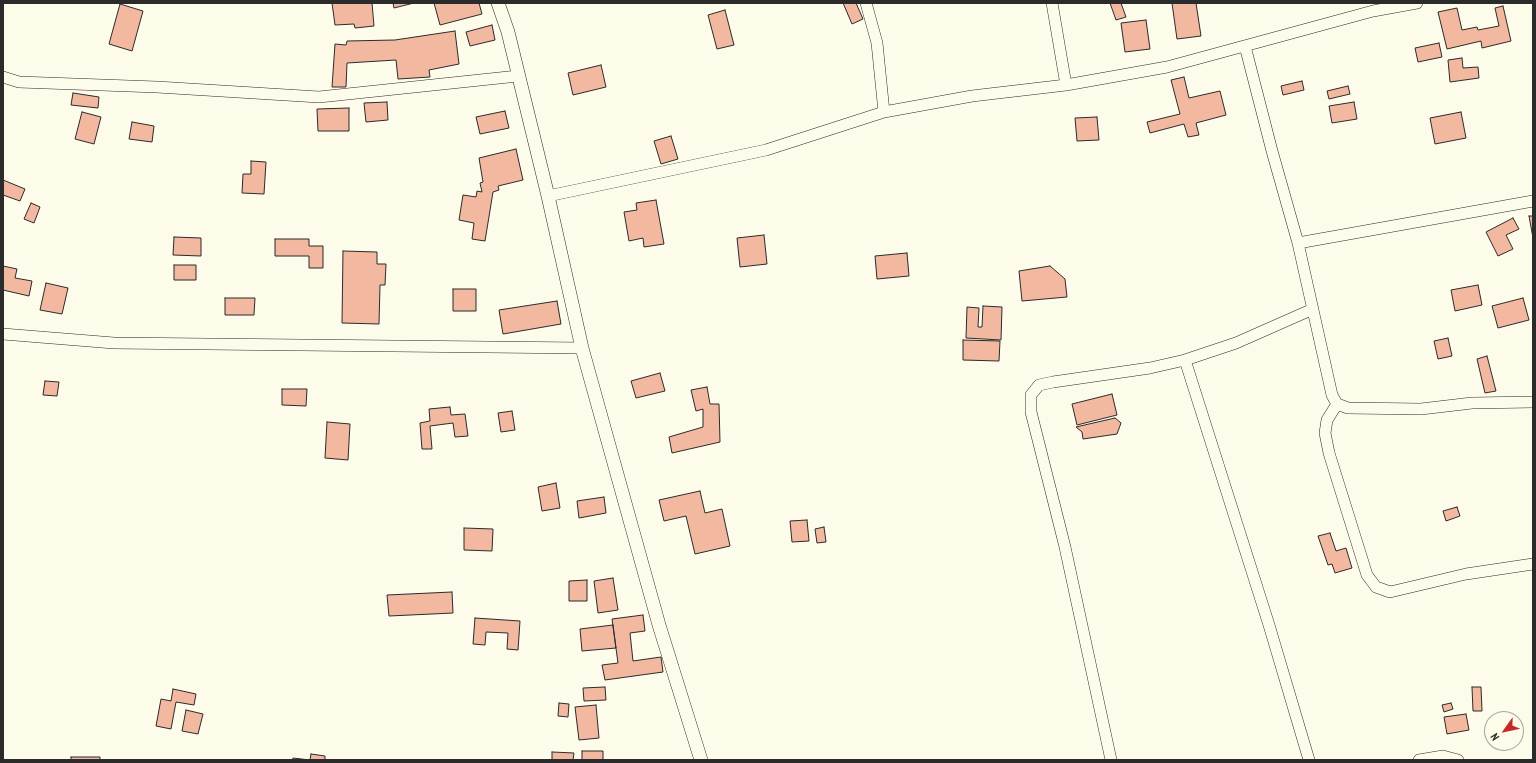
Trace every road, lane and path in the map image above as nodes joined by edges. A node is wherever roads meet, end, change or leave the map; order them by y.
1 (498, 3) edge
2 (866, 3) edge
3 (1052, 3) edge
4 (1417, 3) edge
5 (1245, 46) junction
6 (518, 76) junction
7 (3, 77) edge
8 (1066, 85) junction
9 (884, 112) junction
10 (548, 196) junction
11 (1533, 201) edge
12 (1298, 243) junction
13 (1314, 309) junction
14 (3, 334) edge
15 (582, 348) junction
16 (1185, 360) junction
17 (1533, 402) edge
18 (1337, 404) junction
19 (1533, 564) edge
20 (701, 760) edge
21 (1111, 760) edge
22 (1309, 760) edge
23 (1419, 760) edge
24 (1458, 760) edge

1 - 6 street
2 - 9 street
3 - 8 street
4 - 5 street
5 - 8 street
5 - 12 street
6 - 7 street
6 - 10 street
8 - 9 street
9 - 10 street
10 - 15 street
11 - 12 street
12 - 13 street
13 - 16 street
13 - 18 street
14 - 15 street
15 - 20 street
16 - 21 street
16 - 22 street
17 - 18 street
18 - 19 street
23 - 24 street

